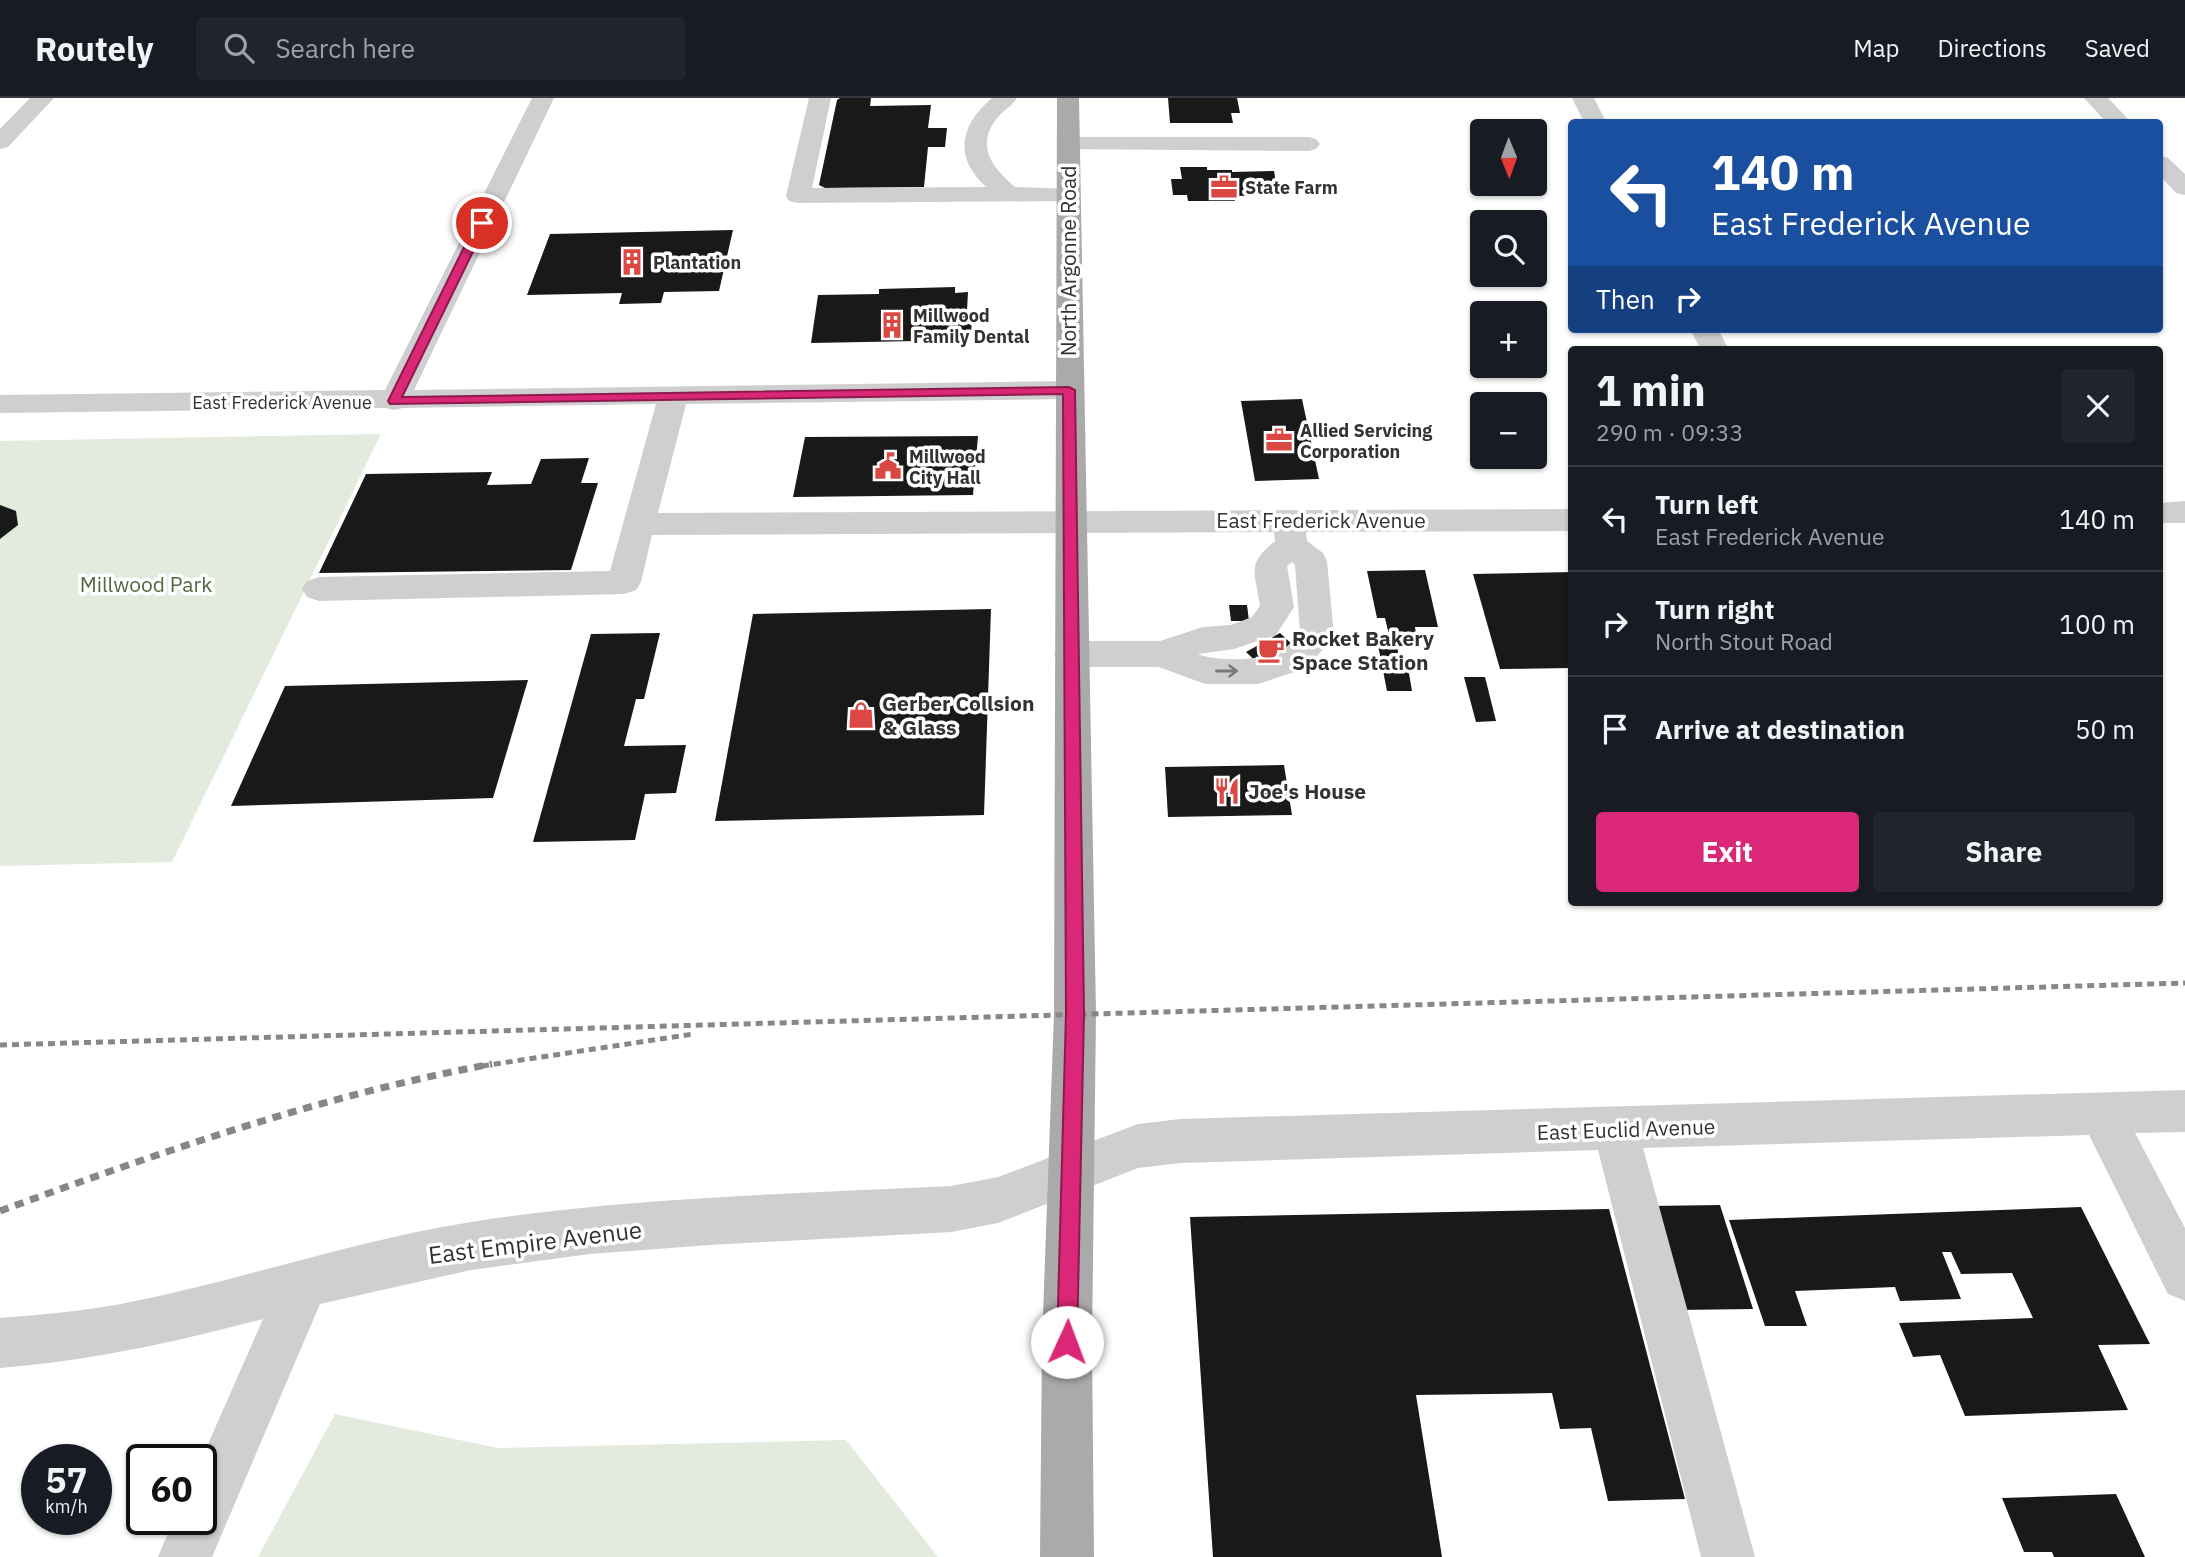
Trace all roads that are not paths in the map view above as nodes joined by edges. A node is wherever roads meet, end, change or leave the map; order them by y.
1 (43, 98) edge
2 (543, 98) edge
3 (820, 98) edge
4 (1006, 98) edge
5 (1068, 98) edge
6 (1583, 98) edge
7 (2095, 98) edge
8 (1594, 119) edge
9 (2116, 119) edge
10 (0, 142) edge
11 (1068, 144) junction
12 (1308, 144) dead end
13 (2163, 166) edge
14 (2185, 188) edge
15 (1008, 194) junction
16 (1068, 194) junction
17 (1069, 390) junction
18 (673, 397) junction
19 (394, 401) junction
20 (0, 404) edge
21 (2185, 512) edge
22 (2163, 513) edge
23 (1568, 520) edge
24 (1070, 521) junction
25 (639, 524) junction
26 (1290, 533) junction
27 (319, 589) dead end
28 (1072, 654) junction
29 (1162, 654) junction
30 (2185, 1111) edge
31 (2101, 1113) junction
32 (1615, 1129) junction
33 (1072, 1170) junction
34 (2185, 1277) edge
35 (304, 1283) junction
36 (0, 1343) edge
37 (185, 1557) edge
38 (1067, 1557) edge
39 (1728, 1557) edge

1 - 10 street
2 - 19 street
3 - 15 street
4 - 15 street
5 - 11 main road, North Argonne Road
6 - 8 street
7 - 9 street
11 - 12 street
11 - 16 main road, North Argonne Road
13 - 14 street
15 - 16 street
16 - 17 main road, North Argonne Road
17 - 18 street, East Frederick Avenue
17 - 24 main road, North Argonne Road
18 - 19 street, East Frederick Avenue
18 - 25 street
19 - 20 street, East Frederick Avenue
21 - 22 street
23 - 26 street, East Frederick Avenue
24 - 25 street, East Frederick Avenue
24 - 26 street, East Frederick Avenue
24 - 28 main road, North Argonne Road
25 - 27 street
26 - 29 street
29 -> 26 street
28 - 29 street
28 - 33 main road, North Argonne Road
30 - 31 street, East Euclid Avenue
31 - 32 street, East Euclid Avenue
31 - 34 street
32 - 33 street, East Euclid Avenue
32 - 39 street
33 - 35 street, East Empire Avenue
33 - 38 main road, North Argonne Road
35 - 36 street, East Empire Avenue
35 - 37 street

